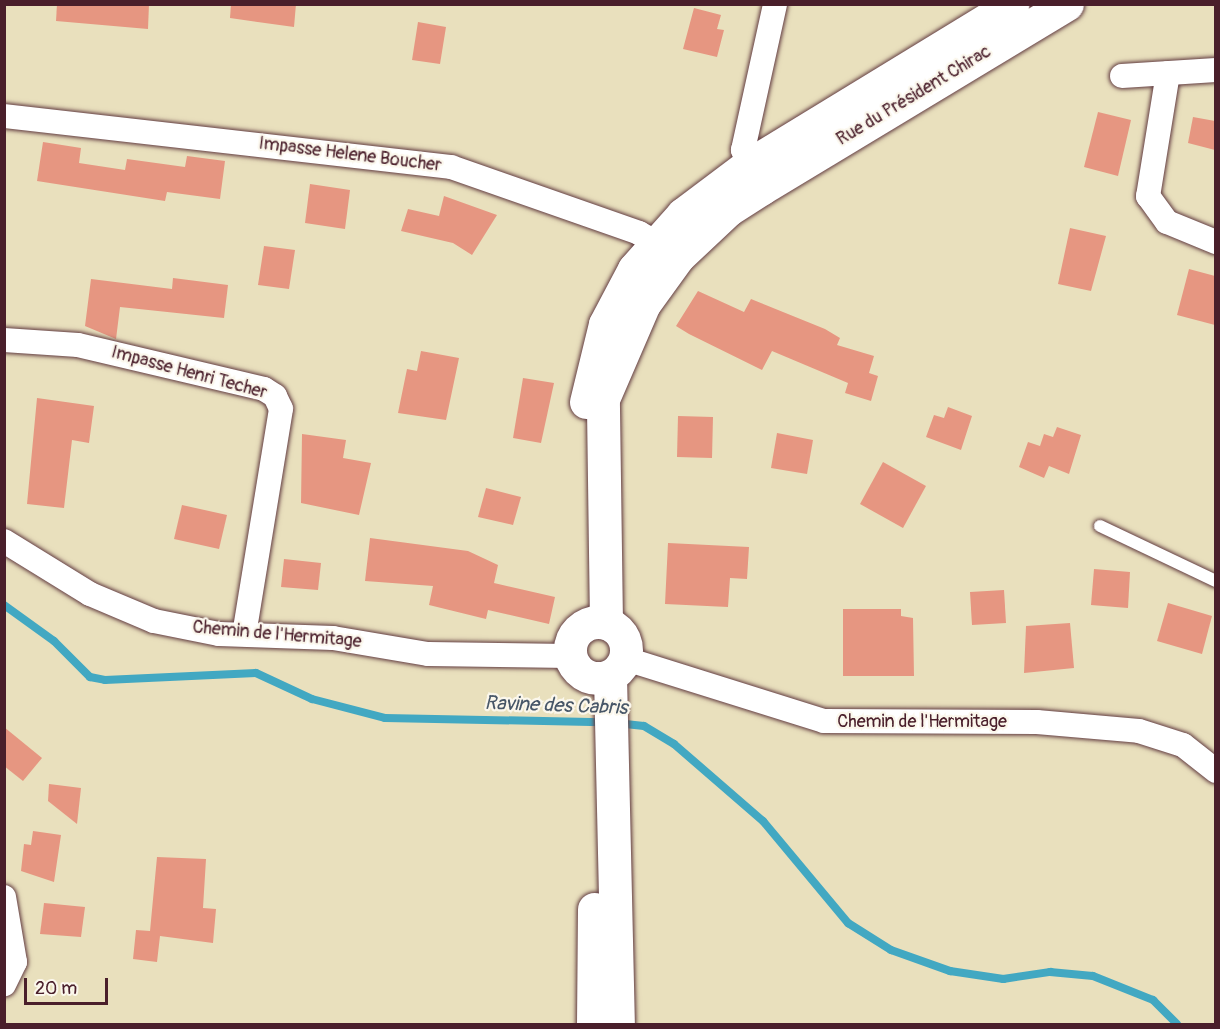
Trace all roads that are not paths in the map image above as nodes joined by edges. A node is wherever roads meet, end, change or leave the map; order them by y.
1 (775, 4) edge
2 (1012, 4) edge
3 (1067, 4) edge
4 (1215, 70) edge
5 (1168, 73) junction
6 (1122, 76) dead end
7 (4, 117) edge
8 (755, 177) junction
9 (1215, 242) edge
10 (667, 249) junction
11 (4, 340) edge
12 (1100, 526) dead end
13 (4, 542) edge
14 (1215, 581) edge
15 (596, 624) junction
16 (244, 634) junction
17 (600, 676) junction
18 (1215, 771) edge
19 (603, 784) junction
20 (4, 897) edge
21 (4, 985) edge
22 (593, 1024) edge
23 (618, 1024) edge

1 - 8 street
2 - 8 main road, Rue du Président Chirac
3 - 8 main road, Rue du Président Chirac
4 - 5 street
5 - 6 street
5 - 9 street
7 - 10 street, Impasse Helene Boucher
8 - 10 main road
10 - 15 main road
11 - 16 street, Impasse Henri Techer
12 - 14 lane
13 - 16 street, Chemin de l'Hermitage
15 - 17 main road
15 - 17 main road
16 - 17 street, Chemin de l'Hermitage
17 - 18 street, Chemin de l'Hermitage
17 - 19 main road
19 - 22 main road
19 - 23 main road
20 - 21 street

